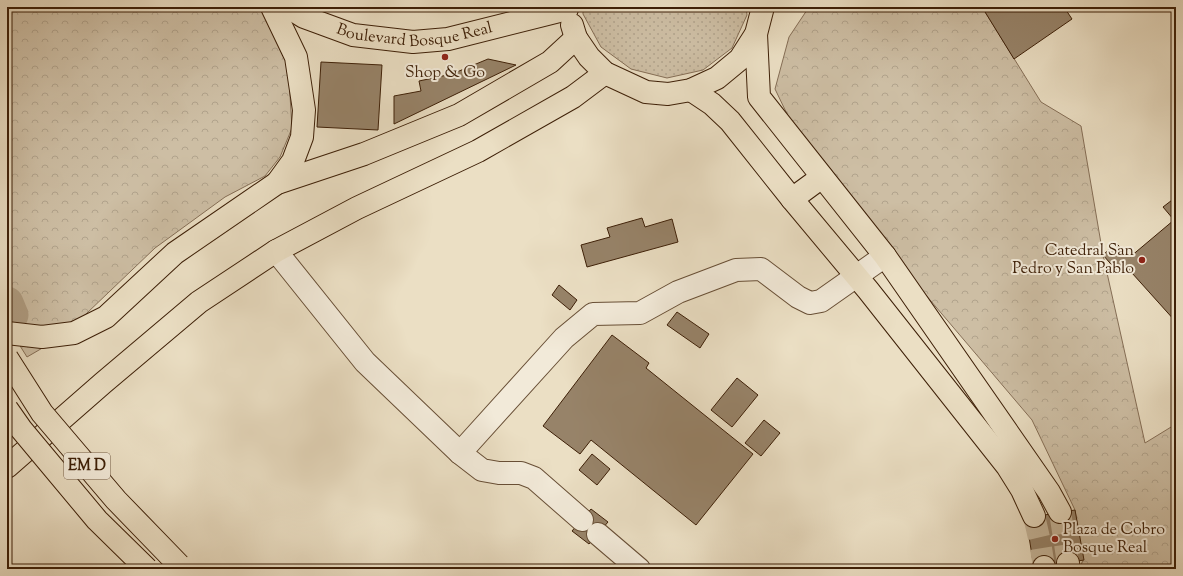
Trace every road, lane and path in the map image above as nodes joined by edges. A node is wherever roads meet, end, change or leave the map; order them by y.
1 (272, 7) edge
2 (288, 7) edge
3 (763, 7) edge
4 (568, 8) edge
5 (756, 34) junction
6 (576, 38) junction
7 (605, 73) junction
8 (691, 90) junction
9 (822, 177) junction
10 (277, 183) junction
11 (792, 199) junction
12 (276, 251) junction
13 (886, 256) junction
14 (857, 276) junction
15 (7, 333) edge
16 (7, 358) edge
17 (7, 410) edge
18 (460, 453) junction
19 (1014, 459) junction
20 (7, 467) edge
21 (1060, 512) tunnel mouth
22 (1034, 516) tunnel mouth
23 (582, 520) dead end
24 (598, 534) dead end
25 (182, 567) edge
26 (146, 569) edge
27 (639, 569) edge

1 - 10 main road
2 - 4 main road, Boulevard Bosque Real
3 - 5 main road
4 - 6 main road
5 - 8 main road
5 - 9 main road
6 - 7 main road
6 - 10 main road
7 - 8 main road
7 - 12 main road
8 - 11 main road
9 - 11 main road
9 - 13 main road
10 - 15 main road
11 - 14 main road
12 - 18 lane
12 - 20 main road
13 - 14 lane
13 - 19 main road
14 - 18 lane
14 - 19 main road
16 - 25 main road, EM D, bridge
17 - 26 main road, EM D, bridge
18 - 23 lane
19 - 21 main road
19 - 22 main road
24 - 27 lane

